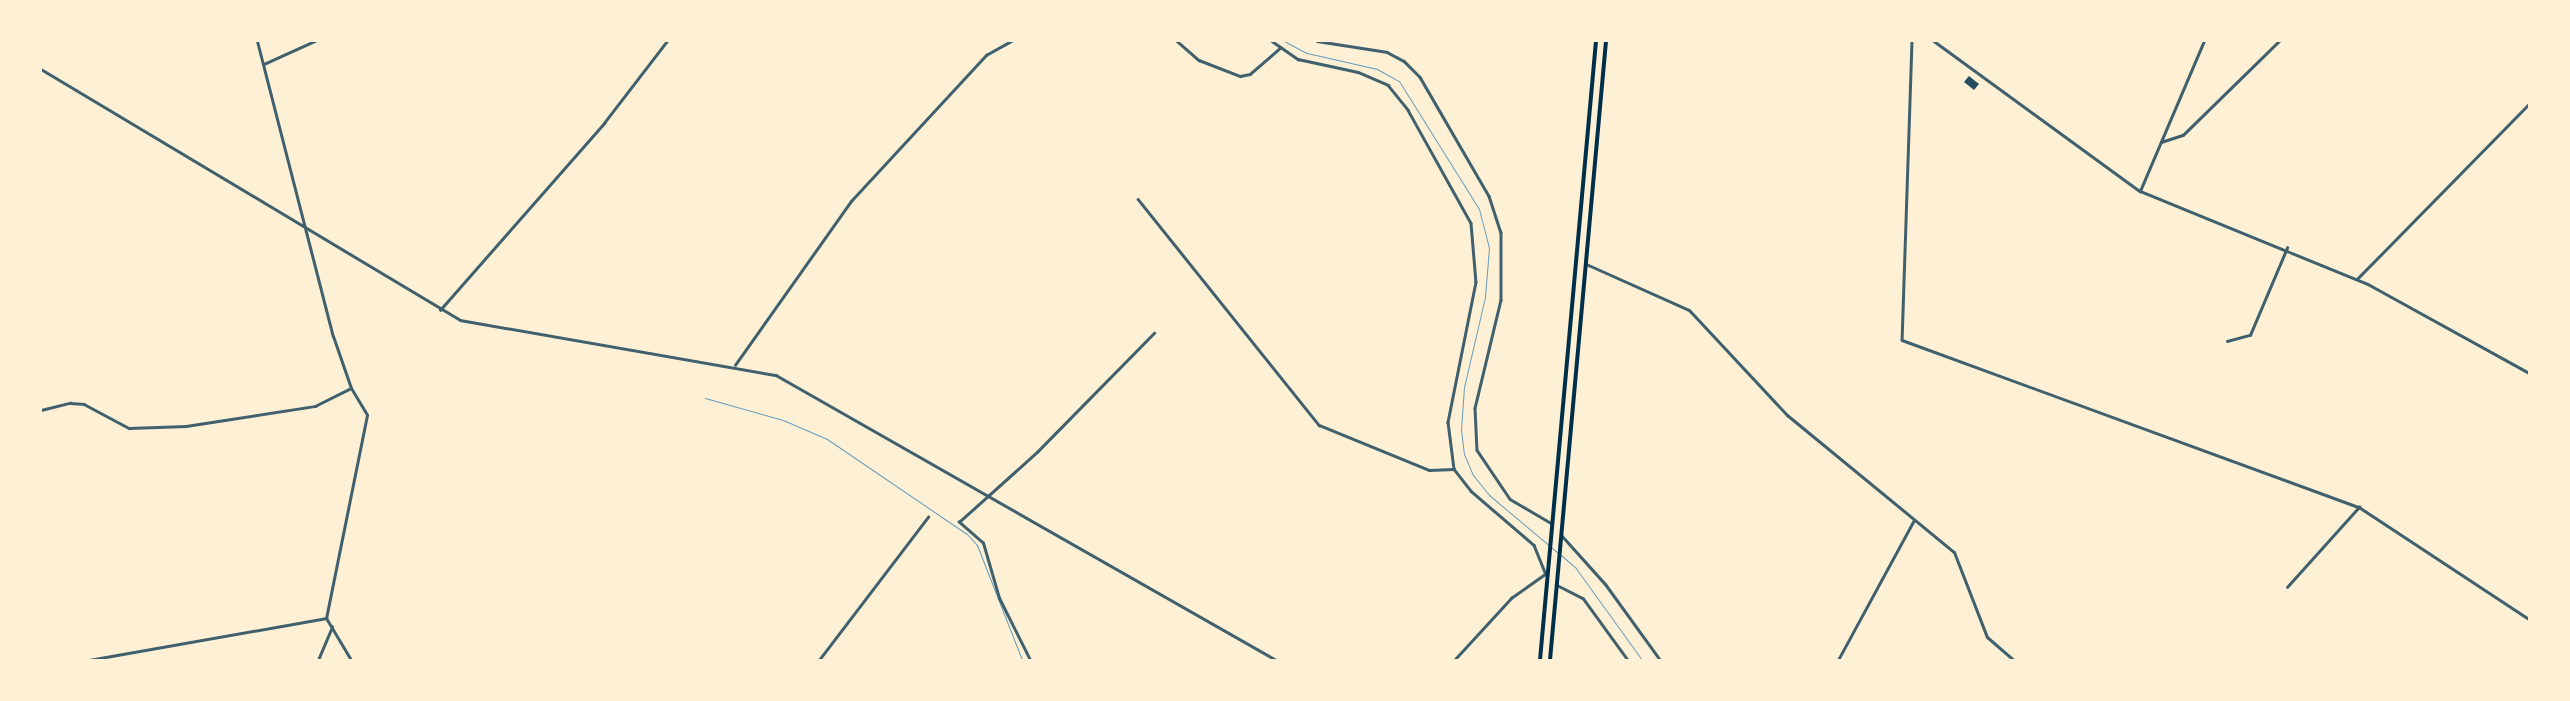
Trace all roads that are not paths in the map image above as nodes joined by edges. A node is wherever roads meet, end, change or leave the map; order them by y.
1 (257, 41) edge
2 (314, 41) edge
3 (667, 41) edge
4 (1011, 41) edge
5 (1177, 41) edge
6 (1272, 41) edge
7 (1317, 41) edge
8 (1596, 41) edge
9 (1606, 41) edge
10 (1912, 41) edge
11 (1934, 41) edge
12 (2204, 41) edge
13 (2279, 41) edge
14 (1280, 48) junction
15 (264, 64) junction
16 (41, 69) edge
17 (2529, 104) edge
18 (2160, 142) junction
19 (2140, 191) junction
20 (1138, 199) dead end
21 (305, 229) junction
22 (2287, 248) junction
23 (1586, 264) junction
24 (2357, 279) junction
25 (440, 310) junction
26 (1154, 333) dead end
27 (2227, 341) dead end
28 (735, 365) junction
29 (2529, 373) edge
30 (351, 388) junction
31 (41, 410) edge
32 (1454, 470) junction
33 (990, 496) junction
34 (2359, 507) junction
35 (928, 517) dead end
36 (1914, 520) junction
37 (1551, 523) junction
38 (1561, 538) junction
39 (1546, 574) junction
40 (1557, 585) junction
41 (2287, 587) dead end
42 (326, 618) junction
43 (2529, 619) edge
44 (332, 627) junction
45 (89, 660) edge
46 (318, 660) edge
47 (351, 660) edge
48 (819, 660) edge
49 (1030, 660) edge
50 (1276, 660) edge
51 (1455, 660) edge
52 (1540, 660) edge
53 (1550, 660) edge
54 (1628, 660) edge
55 (1660, 660) edge
56 (1838, 660) edge
57 (2013, 660) edge

1 - 15 street
2 - 15 street
3 - 25 street
4 - 28 street
5 - 14 street
6 - 14 street
7 - 37 street
8 - 37 highway
9 - 23 highway
10 - 34 street
11 - 19 street
12 - 18 street
13 - 18 street
14 - 32 street
15 - 21 street
16 - 21 street
17 - 24 street
18 - 19 street
19 - 22 street
20 - 32 street
21 - 25 street
21 - 30 street
22 - 24 street
22 - 27 street
23 - 36 street
23 - 38 highway
24 - 29 street
25 - 28 street
26 - 33 street
28 - 33 street
30 - 31 street
30 - 42 street
32 - 39 street
33 - 49 street
33 - 50 street
34 - 41 street
34 - 43 street
35 - 48 street
36 - 56 street
36 - 57 street
37 - 39 highway
38 - 40 highway
38 - 55 street
39 - 51 street
39 - 52 highway
40 - 53 highway
40 - 54 street
42 - 44 street
42 - 45 street
44 - 46 street
44 - 47 street

